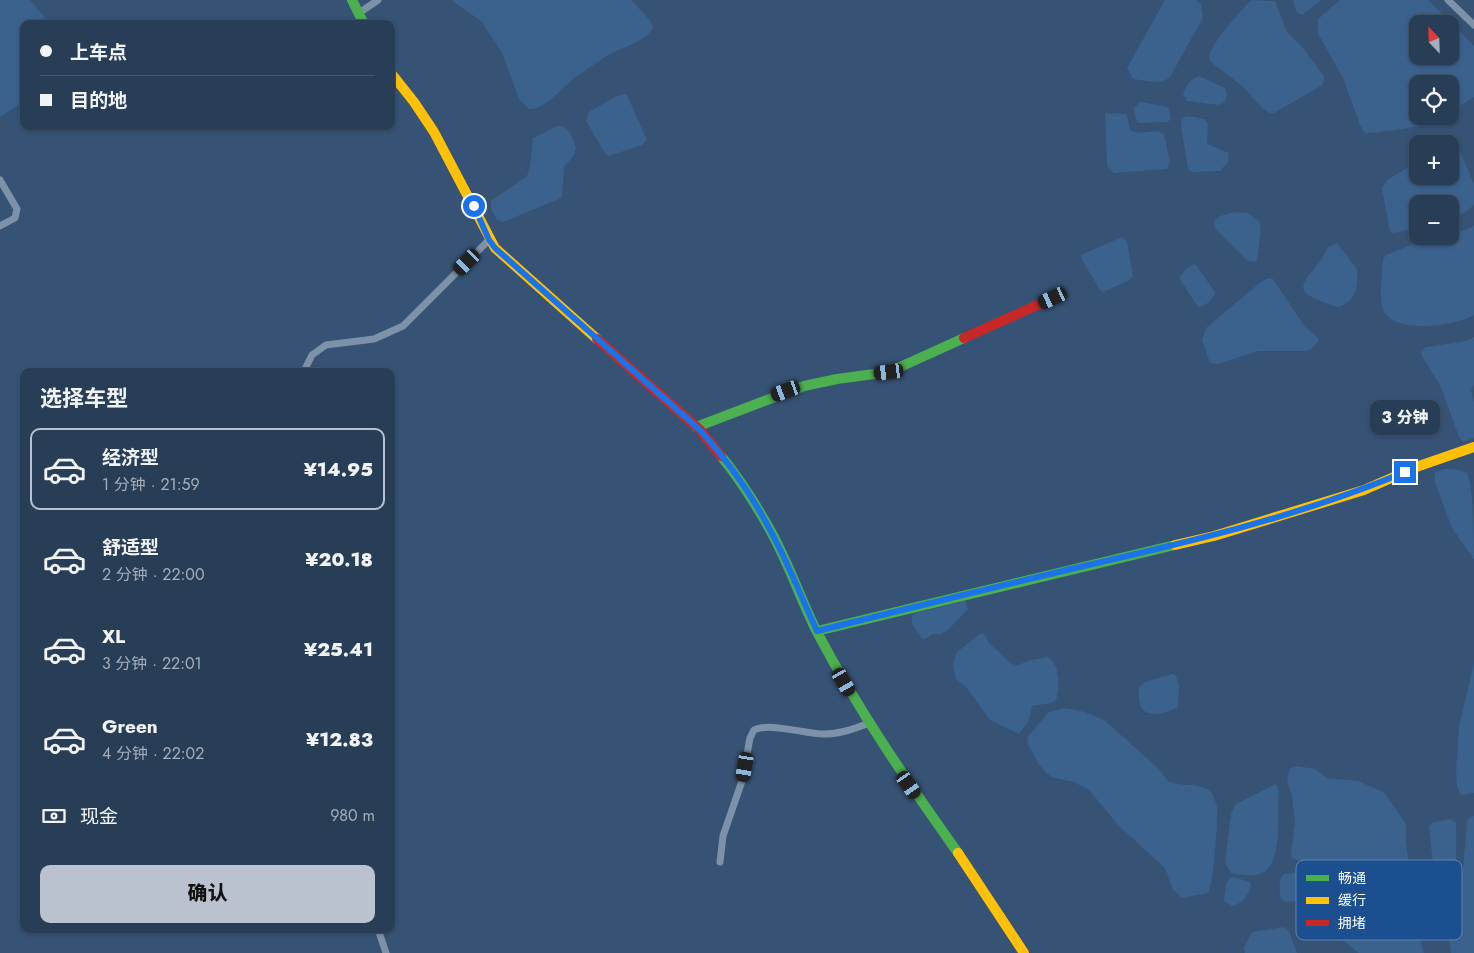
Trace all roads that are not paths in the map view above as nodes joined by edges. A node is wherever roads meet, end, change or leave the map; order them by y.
1 (352, 0) edge
2 (378, 0) edge
3 (1448, 0) edge
4 (359, 13) junction
5 (362, 20) edge
6 (1474, 25) edge
7 (395, 78) edge
8 (0, 180) edge
9 (0, 226) edge
10 (489, 240) junction
11 (1053, 298) dead end
12 (306, 368) edge
13 (696, 427) junction
14 (1474, 447) edge
15 (817, 631) junction
16 (869, 723) junction
17 (720, 862) dead end
18 (379, 933) edge
19 (386, 953) edge
20 (1024, 953) edge

1 - 4 street
2 - 4 street
3 - 6 street
4 - 5 street
7 - 10 street
8 - 9 street
10 - 12 street
10 - 13 street
11 - 13 street
13 - 15 street
14 - 15 street
15 - 16 street
16 - 17 street
16 - 20 street
18 - 19 street

